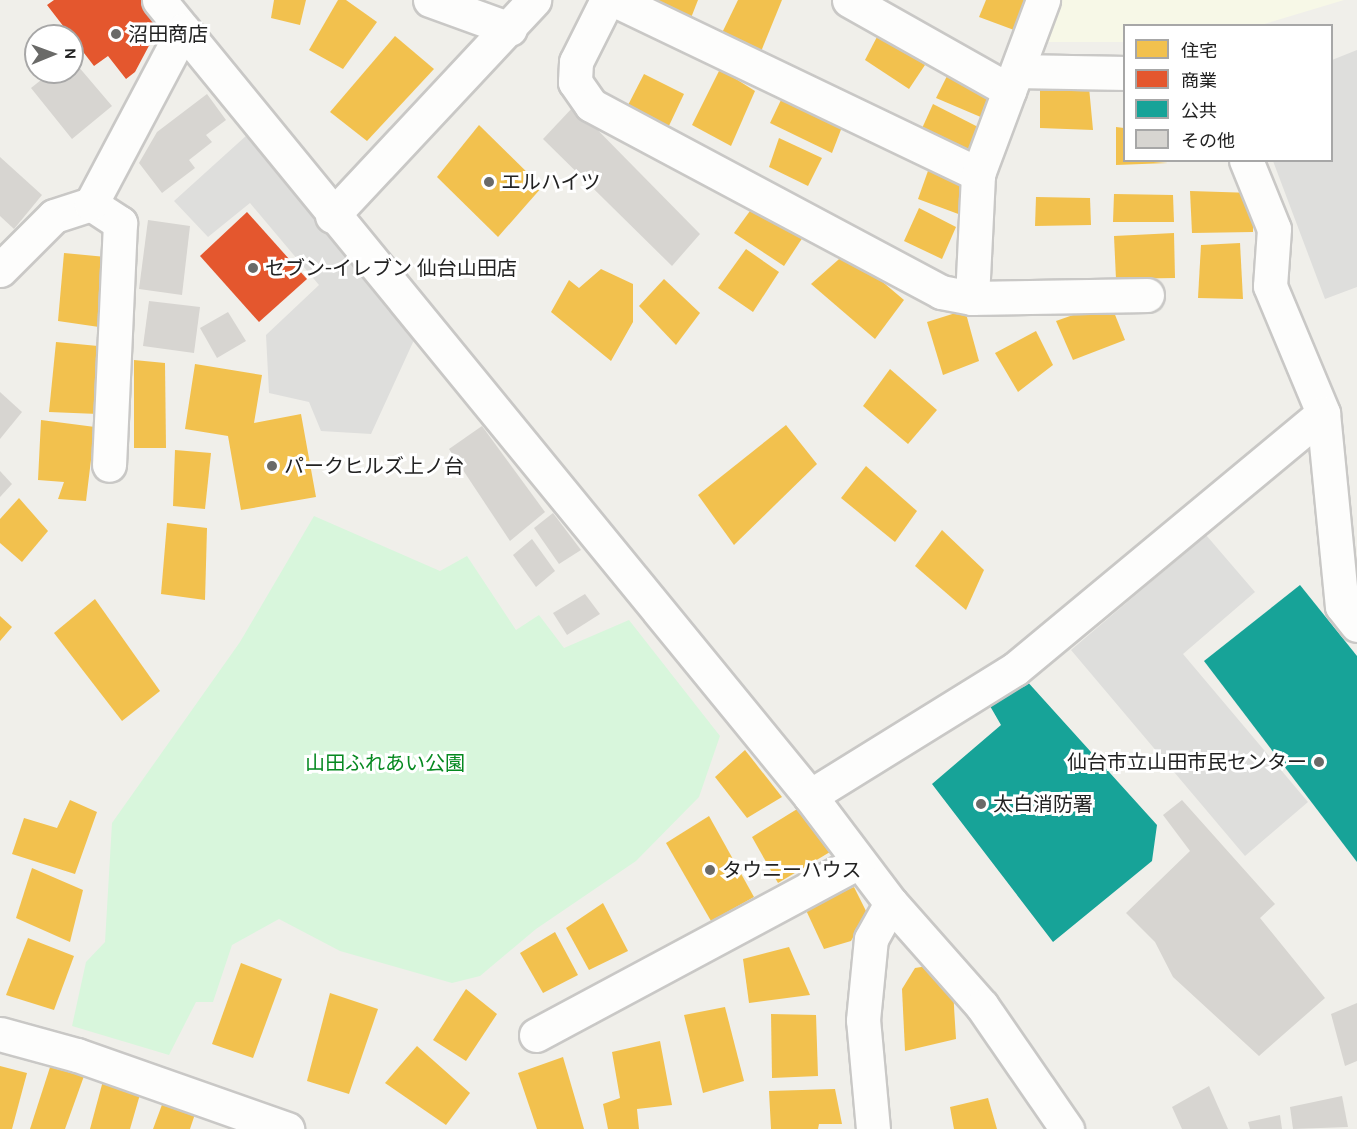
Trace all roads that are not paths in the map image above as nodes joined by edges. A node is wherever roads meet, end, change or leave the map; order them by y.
1 (159, 0) edge
2 (430, 0) edge
3 (534, 0) edge
4 (607, 0) edge
5 (615, 0) edge
6 (849, 0) edge
7 (1042, 0) edge
8 (891, 9) edge
9 (510, 29) junction
10 (183, 30) junction
11 (1123, 73) edge
12 (1014, 80) junction
13 (1247, 162) edge
14 (978, 174) junction
15 (91, 204) junction
16 (332, 216) junction
17 (0, 270) edge
18 (1147, 295) dead end
19 (972, 298) junction
20 (1323, 413) junction
21 (109, 465) dead end
22 (1357, 625) edge
23 (810, 796) junction
24 (859, 862) junction
25 (891, 903) junction
26 (0, 1034) edge
27 (536, 1035) dead end
28 (287, 1129) edge
29 (873, 1129) edge
30 (1067, 1129) edge

1 - 10 street
2 - 9 street
3 - 9 street
4 - 19 street
5 - 14 street
6 - 8 street
7 - 12 street
8 - 12 street
9 - 16 street
10 - 15 street
10 - 16 street
11 - 12 street
12 - 14 street
13 - 20 street
14 - 19 street
15 - 17 street
15 - 21 street
16 - 23 street
18 - 19 street
20 - 22 street
20 - 23 street
23 - 24 street
24 - 25 street
24 - 27 street
25 - 29 street
25 - 30 street
26 - 28 street

